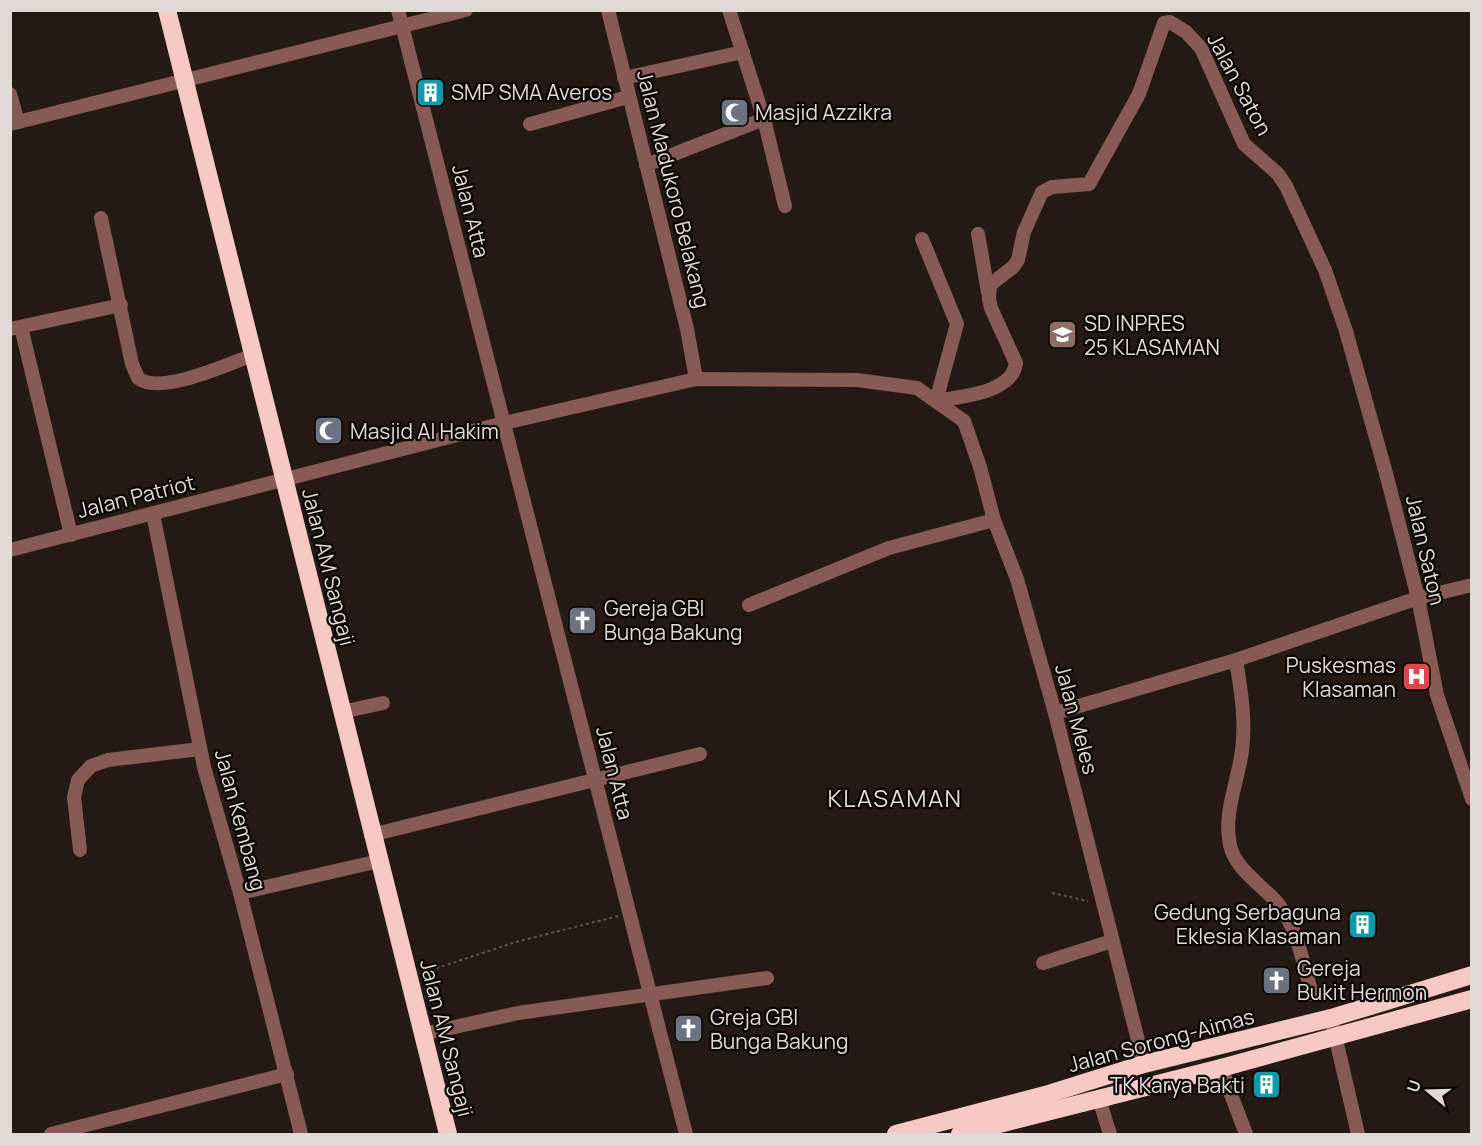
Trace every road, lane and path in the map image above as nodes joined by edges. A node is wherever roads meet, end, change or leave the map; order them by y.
1 (167, 10) edge
2 (398, 10) edge
3 (466, 10) edge
4 (608, 10) edge
5 (729, 10) edge
6 (403, 28) junction
7 (743, 52) junction
8 (624, 78) junction
9 (186, 80) junction
10 (10, 94) edge
11 (628, 97) junction
12 (764, 119) junction
13 (14, 123) edge
14 (530, 124) dead end
15 (646, 165) junction
16 (785, 206) dead end
17 (101, 218) dead end
18 (978, 234) dead end
19 (922, 239) dead end
20 (988, 292) junction
21 (121, 305) junction
22 (16, 328) edge
23 (253, 355) junction
24 (696, 379) junction
25 (936, 401) junction
26 (504, 423) junction
27 (278, 481) junction
28 (153, 514) junction
29 (994, 520) junction
30 (70, 535) junction
31 (11, 549) edge
32 (1472, 585) edge
33 (1418, 598) junction
34 (749, 605) dead end
35 (1236, 660) junction
36 (383, 704) dead end
37 (342, 712) junction
38 (1055, 713) junction
39 (200, 748) junction
40 (700, 754) dead end
41 (595, 779) junction
42 (1472, 799) edge
43 (371, 834) junction
44 (80, 850) dead end
45 (379, 861) junction
46 (240, 893) junction
47 (1052, 893) dead end
48 (1102, 906) junction
49 (630, 914) junction
50 (1112, 941) junction
51 (1043, 963) dead end
52 (1472, 975) edge
53 (409, 978) junction
54 (766, 978) dead end
55 (1312, 994) dead end
56 (651, 995) junction
57 (1472, 999) edge
58 (1331, 1018) junction
59 (423, 1034) junction
60 (1337, 1038) junction
61 (1144, 1064) junction
62 (1221, 1068) junction
63 (287, 1074) junction
64 (1099, 1099) junction
65 (978, 1132) edge
66 (51, 1134) edge
67 (301, 1134) edge
68 (448, 1134) edge
69 (686, 1134) edge
70 (896, 1134) edge
71 (960, 1134) edge
72 (1110, 1134) edge
73 (1246, 1134) edge
74 (1358, 1134) edge

1 - 9 highway, Jalan AM Sangaji
2 - 6 street, Jalan Atta
3 - 6 street
4 - 8 street, Jalan Madukoro Belakang
5 - 7 street
6 - 9 street
6 - 26 street, Jalan Atta
7 - 8 street
7 - 12 street
8 - 11 street, Jalan Madukoro Belakang
9 - 13 street
9 - 23 highway, Jalan AM Sangaji
10 - 13 street
11 - 14 street
11 - 15 street, Jalan Madukoro Belakang
12 - 15 street
12 - 16 street
15 - 24 street, Jalan Madukoro Belakang
17 - 21 street
18 - 20 street
19 - 25 street
20 - 25 street
20 - 33 street, Jalan Saton
21 - 22 street
21 - 23 street
22 - 30 street
23 - 27 highway, Jalan AM Sangaji
24 - 25 street, Jalan Meles
24 - 26 street
25 - 29 street, Jalan Meles
26 - 27 street
26 - 41 street, Jalan Atta
27 - 28 street, Jalan Patriot
27 - 37 highway, Jalan AM Sangaji
28 - 30 street, Jalan Patriot
28 - 39 street, Jalan Kembang
29 - 34 street
29 - 38 street, Jalan Meles
30 - 31 street, Jalan Patriot
32 - 33 street
33 - 35 street
33 - 42 street, Jalan Saton
35 - 38 street
35 - 55 street
36 - 37 street
37 - 43 highway, Jalan AM Sangaji
38 - 48 street, Jalan Meles
39 - 44 street
39 - 46 street, Jalan Kembang
40 - 41 street
41 - 43 street
41 - 49 street, Jalan Atta
43 - 45 highway, Jalan AM Sangaji
45 - 46 street
45 - 53 highway, Jalan AM Sangaji
46 - 63 street, Jalan Kembang
47 - 48 path
48 - 50 street, Jalan Meles
49 - 53 path
49 - 56 street, Jalan Atta
50 - 51 street
50 - 61 street, Jalan Meles
52 - 58 highway, Jalan Sorong-Aimas
53 - 59 highway, Jalan AM Sangaji
54 - 56 street
56 - 59 street
56 - 69 street, Jalan Atta
57 - 60 highway, Jalan Sorong-Aimas
58 - 60 street
58 - 61 highway, Jalan Sorong-Aimas
59 - 68 highway, Jalan AM Sangaji
60 - 62 highway, Jalan Sorong-Aimas
60 - 74 street
61 - 70 highway, Jalan Sorong-Aimas
62 - 64 highway, Jalan Sorong-Aimas
62 - 73 street
63 - 66 street
63 - 67 street, Jalan Kembang
64 - 65 highway, Jalan Sorong-Aimas
64 - 72 street
65 - 71 highway, Jalan Sorong-Aimas

